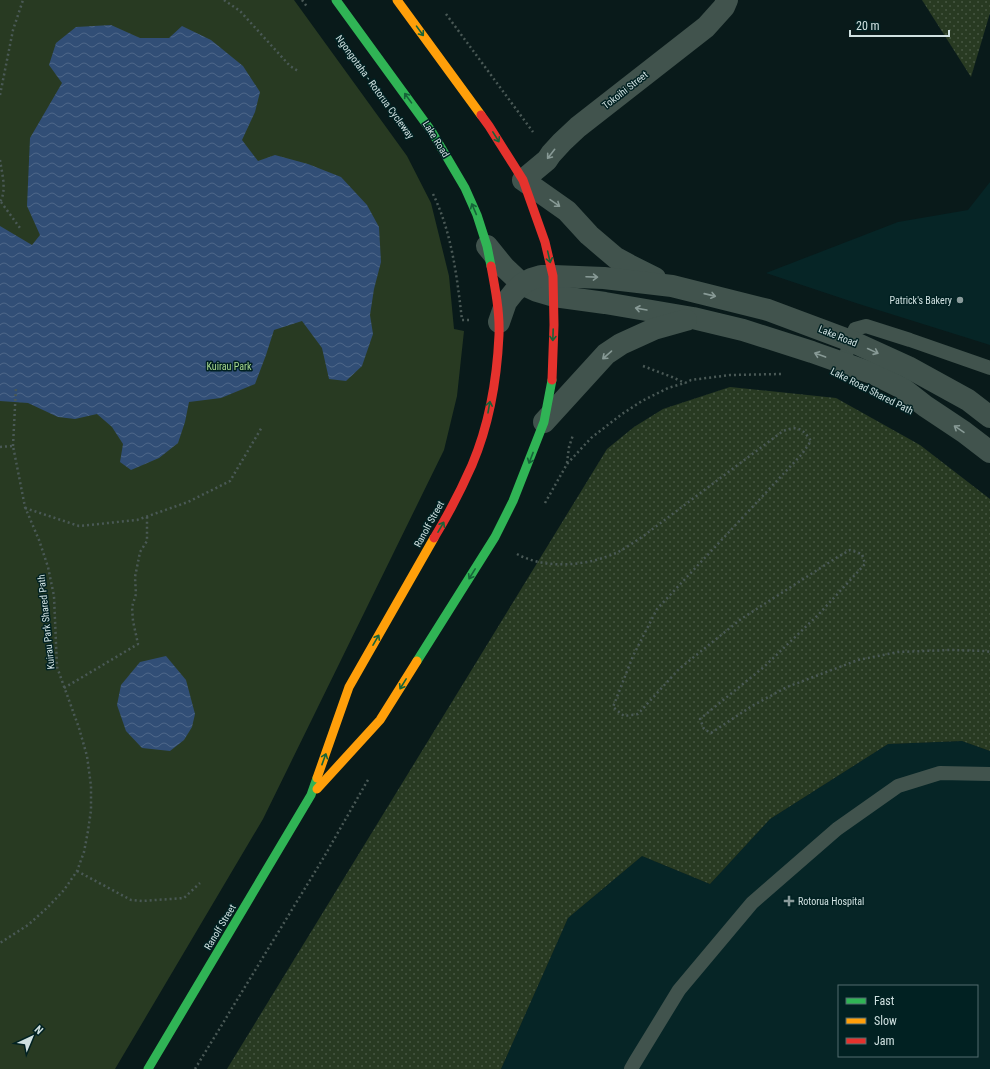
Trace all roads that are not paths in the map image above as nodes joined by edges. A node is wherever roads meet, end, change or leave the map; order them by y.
1 (336, 0) edge
2 (397, 0) edge
3 (727, 0) edge
4 (523, 180) junction
5 (487, 246) junction
6 (522, 284) junction
7 (553, 286) junction
8 (672, 286) junction
9 (693, 318) junction
10 (499, 322) junction
11 (851, 341) junction
12 (842, 363) junction
13 (990, 368) edge
14 (990, 418) edge
15 (544, 422) junction
16 (990, 452) edge
17 (990, 774) edge
18 (311, 795) junction
19 (148, 1069) edge
20 (631, 1069) edge

5 -> 1 main road, Lake Road
2 -> 4 main road, Lake Road
3 -> 4 street, Tokoihi Street
4 -> 7 main road, Lake Road
4 -> 8 street, Lake Road
5 - 6 street, Lake Road
5 - 10 main road, Ranolf Street
6 - 7 street, Lake Road
6 - 10 street, Lake Road
7 -> 8 street, Lake Road
9 -> 7 street, Lake Road
7 -> 15 main road, Ranolf Street
8 -> 11 street, Lake Road
12 -> 9 street, Lake Road
9 -> 15 street, Lake Road
18 -> 10 main road, Ranolf Street
11 - 12 lane
11 - 13 lane
11 -> 14 street, Lake Road
16 -> 12 street, Lake Road
15 -> 18 main road, Ranolf Street
17 - 20 lane
18 - 19 main road, Ranolf Street

